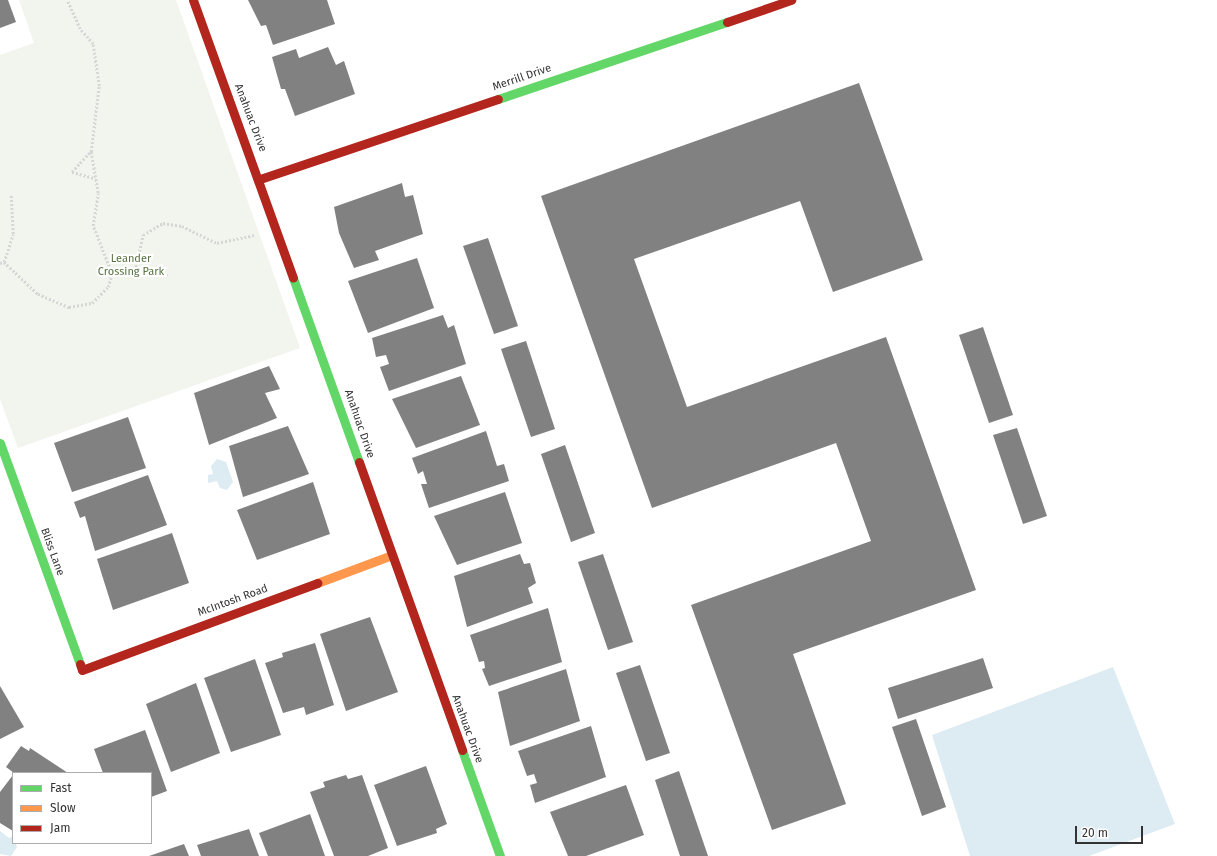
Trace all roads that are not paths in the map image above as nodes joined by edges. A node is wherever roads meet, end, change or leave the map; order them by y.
1 (193, 0) edge
2 (791, 0) edge
3 (260, 179) junction
4 (0, 443) edge
5 (392, 555) junction
6 (82, 670) joint
7 (500, 856) edge

1 - 3 street, Anahuac Drive
2 - 3 street, Merrill Drive
3 - 5 street, Anahuac Drive
4 - 6 street, Bliss Lane
5 - 6 street, McIntosh Road
5 - 7 street, Anahuac Drive

